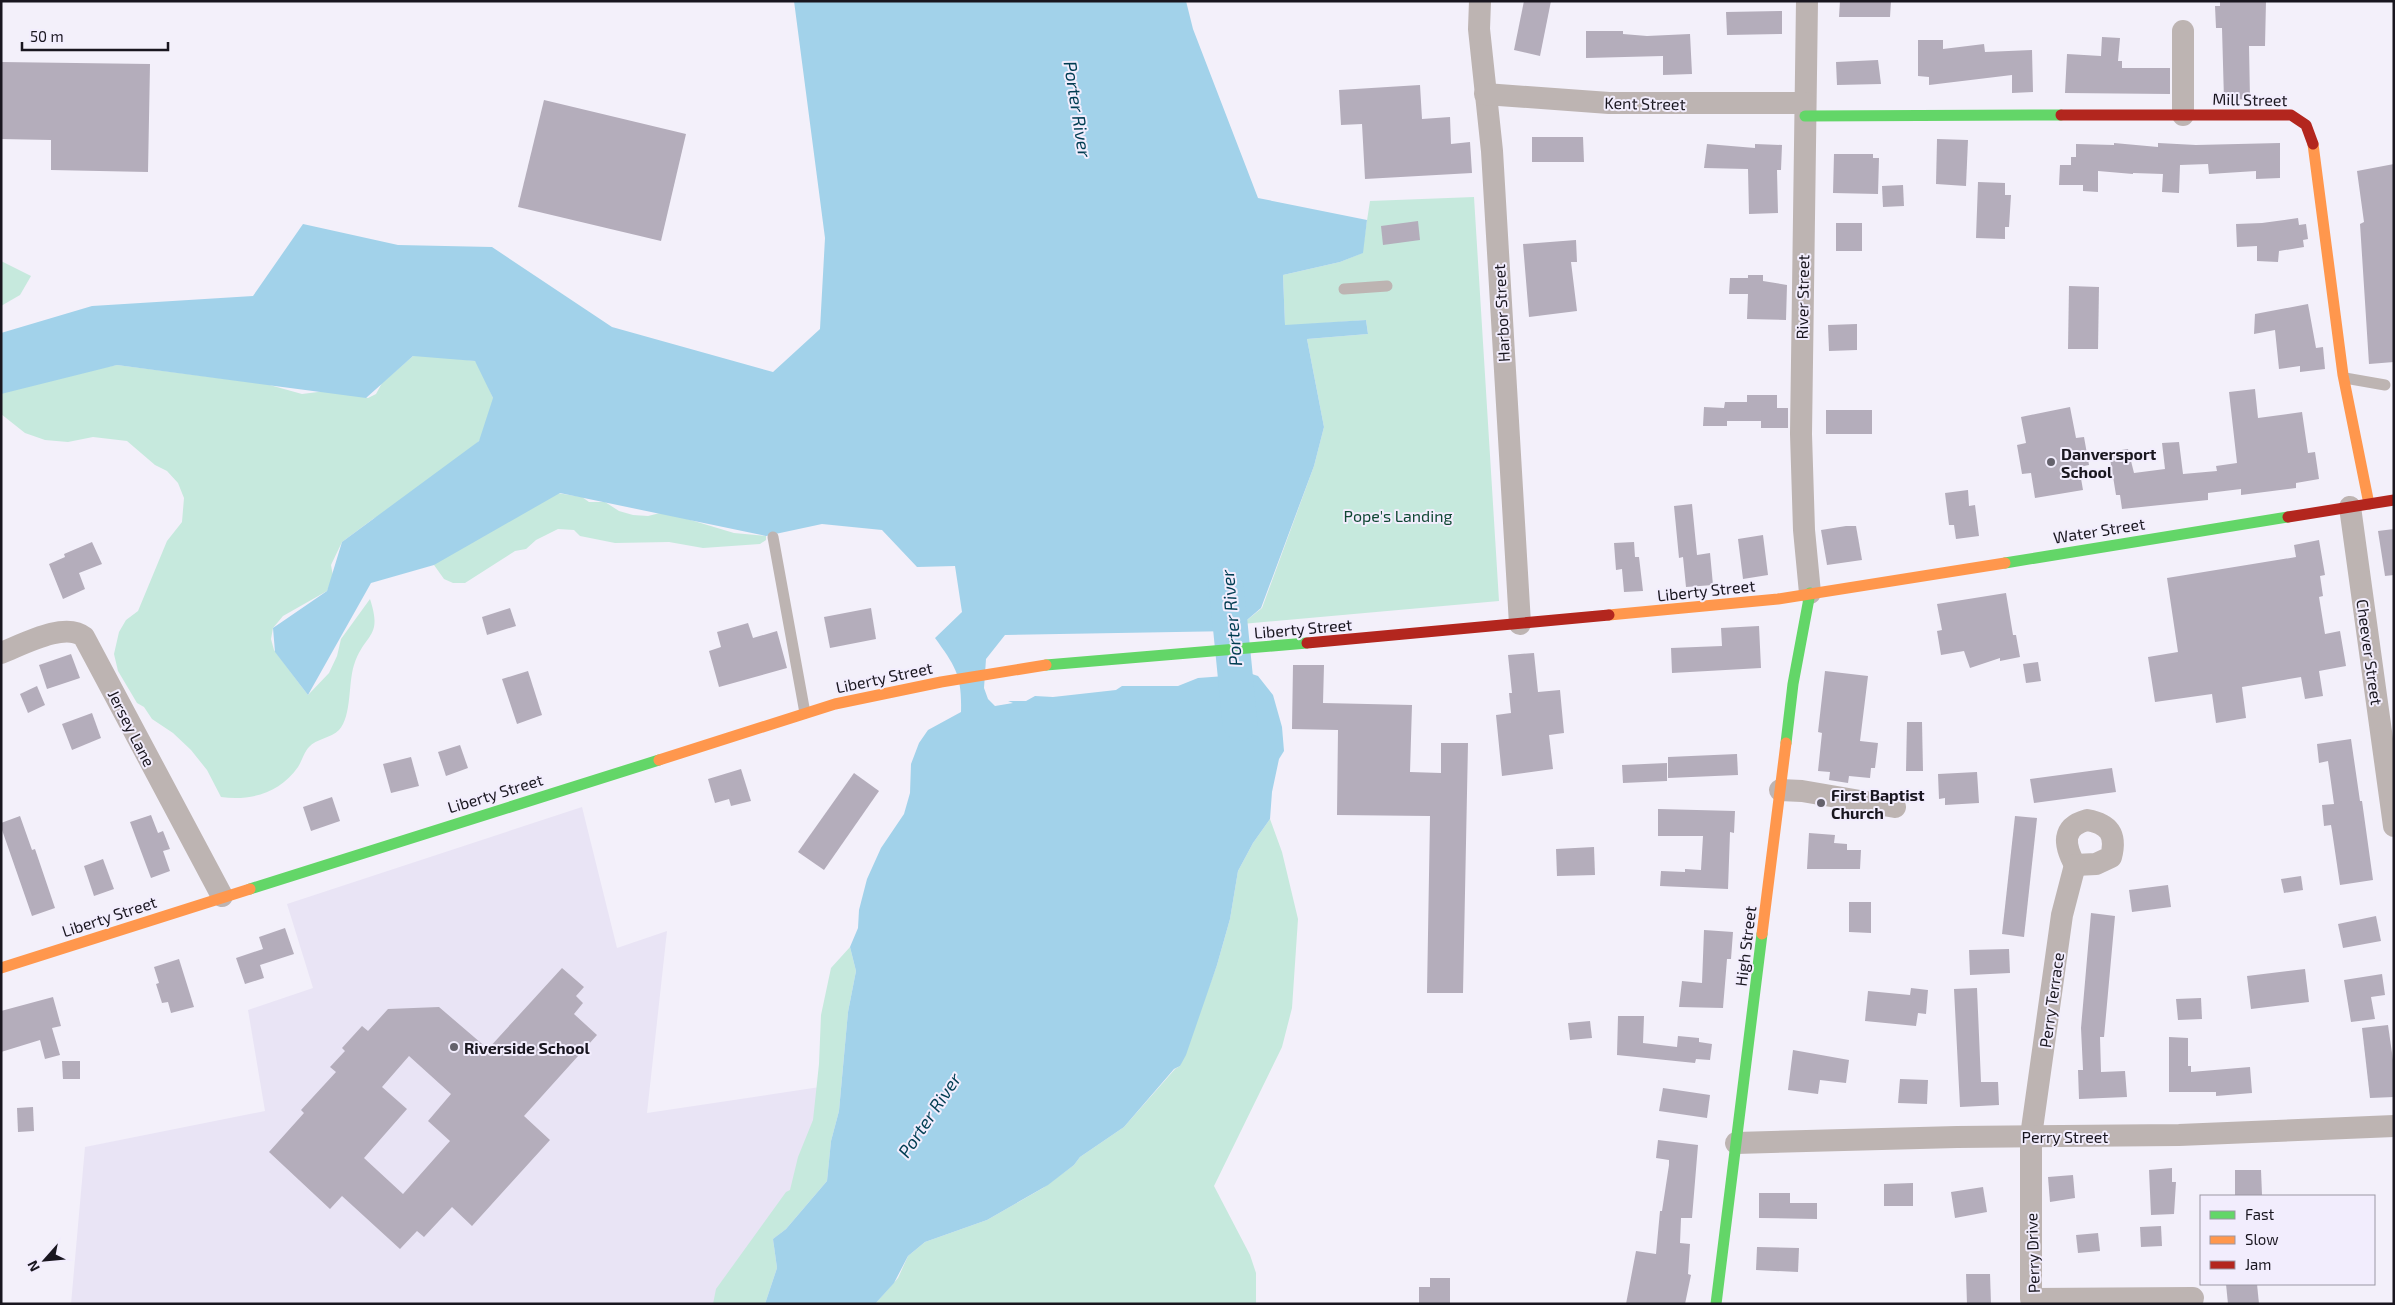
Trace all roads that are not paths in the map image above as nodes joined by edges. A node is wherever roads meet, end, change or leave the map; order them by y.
1 (1480, 1) edge
2 (1807, 1) edge
3 (2183, 31) dead end
4 (1485, 94) junction
5 (1805, 110) junction
6 (2183, 115) junction
7 (1387, 286) dead end
8 (1344, 289) dead end
9 (2344, 378) junction
10 (2385, 385) dead end
11 (2394, 500) edge
12 (2360, 505) junction
13 (773, 538) dead end
14 (1810, 593) junction
15 (1520, 624) junction
16 (1, 653) edge
17 (805, 713) junction
18 (1780, 790) junction
19 (1894, 807) dead end
20 (2394, 826) edge
21 (2075, 865) dead end
22 (222, 896) junction
23 (1, 968) edge
24 (2394, 1126) edge
25 (2031, 1136) junction
26 (1736, 1143) junction
27 (2193, 1298) dead end
28 (1716, 1304) edge

1 - 4 street, Harbor Street
2 - 5 street, River Street
3 - 6 street
4 - 5 street, Kent Street
4 - 15 street, Harbor Street
5 - 6 street, Mill Street
5 - 14 street, River Street
6 - 9 street, Mill Street
7 - 8 lane
9 - 10 lane
9 - 12 street, Mill Street
11 - 12 street, Water Street
12 - 14 street, Water Street
12 - 20 street, Cheever Street
13 - 17 lane
14 - 15 street, Liberty Street
14 - 18 street, High Street
15 - 17 street, Liberty Street
16 - 22 street, Jersey Lane
17 - 22 street, Liberty Street
18 - 19 street
18 - 26 street, High Street
21 - 25 street, Perry Terrace
22 - 23 street, Liberty Street
24 - 25 street, Perry Street
25 - 26 street, Perry Street
25 - 27 street, Perry Drive
26 - 28 street, High Street

